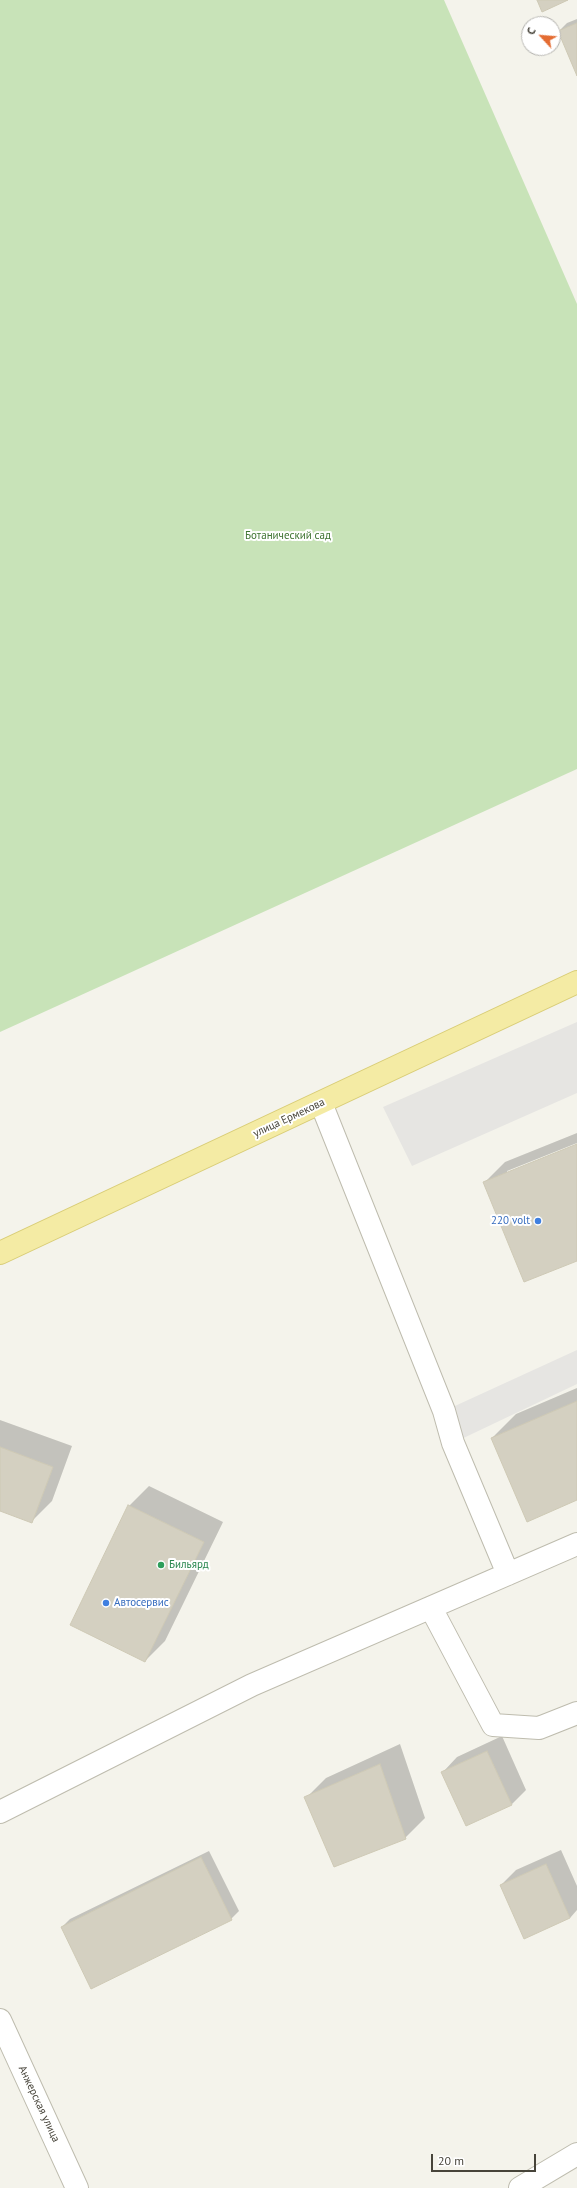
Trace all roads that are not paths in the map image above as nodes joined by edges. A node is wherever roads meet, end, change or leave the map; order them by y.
1 (577, 982) edge
2 (321, 1103) junction
3 (0, 1253) edge
4 (577, 1544) edge
5 (508, 1574) junction
6 (431, 1608) junction
7 (577, 1713) edge
8 (0, 1812) edge
9 (0, 2020) edge
10 (577, 2154) edge
11 (71, 2186) edge
12 (520, 2188) edge

1 - 2 main road, улица Ермекова
2 - 3 main road, улица Ермекова
2 - 5 street
4 - 5 street
5 - 6 street
6 - 7 street
6 - 8 street
9 - 11 street, Анжерская улица
10 - 12 street

